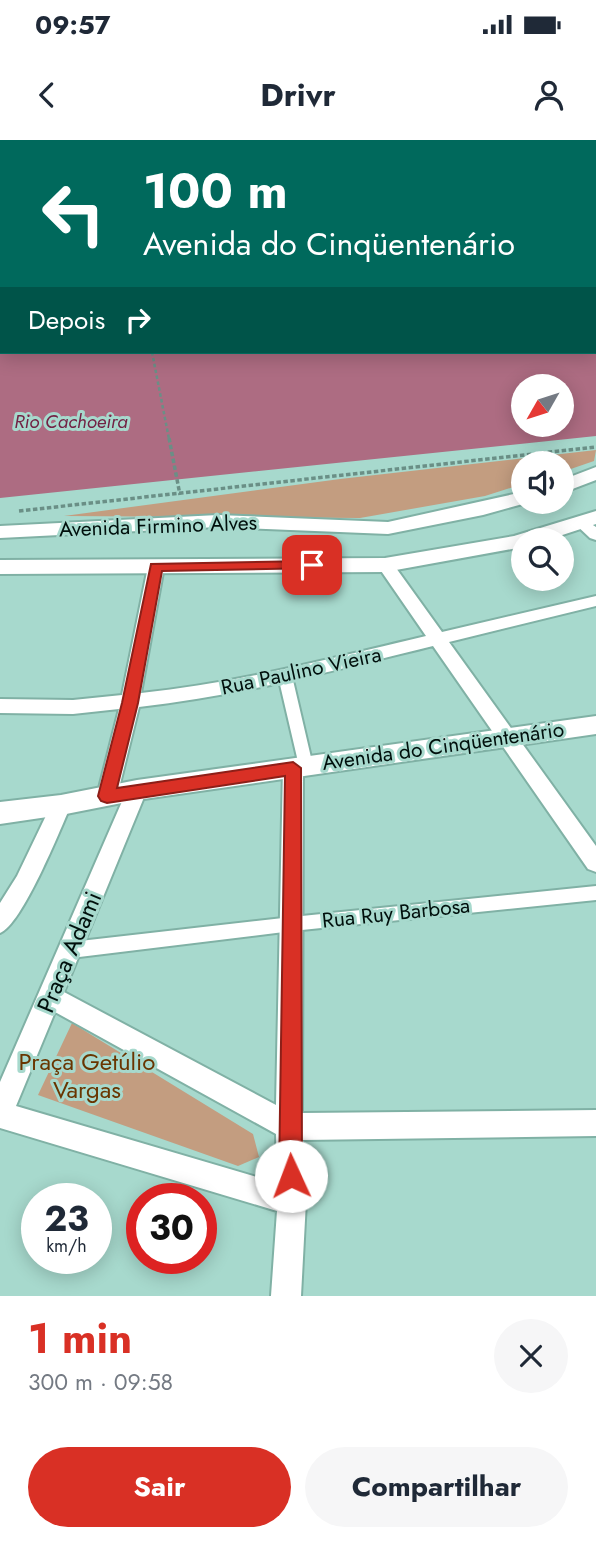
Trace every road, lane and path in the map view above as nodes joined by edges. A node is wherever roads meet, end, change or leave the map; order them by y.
1 (152, 354) edge
2 (596, 447) edge
3 (596, 473) edge
4 (574, 482) edge
5 (180, 495) junction
6 (511, 501) edge
7 (483, 509) junction
8 (13, 511) dead end
9 (388, 528) junction
10 (0, 533) edge
11 (511, 541) edge
12 (511, 543) edge
13 (411, 561) junction
14 (385, 565) junction
15 (156, 566) junction
16 (0, 567) edge
17 (596, 601) edge
18 (438, 641) junction
19 (285, 676) junction
20 (130, 703) junction
21 (0, 706) edge
22 (596, 725) edge
23 (510, 738) junction
24 (299, 767) junction
25 (137, 790) junction
26 (107, 796) junction
27 (61, 805) junction
28 (0, 813) edge
29 (596, 863) edge
30 (596, 893) edge
31 (0, 923) edge
32 (292, 924) junction
33 (71, 950) junction
34 (50, 997) junction
35 (0, 1114) edge
36 (596, 1123) edge
37 (289, 1127) junction
38 (292, 1201) junction
39 (286, 1296) edge

1 - 5 path
2 - 5 path
3 - 4 main road
5 - 8 path
6 - 7 main road, Avenida Firmino Alves
7 - 9 main road, Avenida Firmino Alves
7 - 11 main road
9 - 10 main road, Avenida Firmino Alves
9 - 13 main road
12 - 13 main road, Avenida Firmino Alves
13 - 14 main road, Avenida Firmino Alves
14 - 15 main road, Avenida Firmino Alves
14 - 18 street
15 - 16 main road, Avenida Firmino Alves
15 - 20 street
17 - 18 street, Rua Paulino Vieira
18 - 19 street, Rua Paulino Vieira
18 - 23 street
19 - 20 street, Rua Paulino Vieira
19 - 24 street
20 - 21 street, Rua Paulino Vieira
20 - 26 street
22 - 23 street, Avenida do Cinqüentenário
23 - 24 street, Avenida do Cinqüentenário
23 - 29 street
24 - 25 street, Avenida do Cinqüentenário
24 - 32 street
25 - 26 street, Avenida do Cinqüentenário
25 - 33 street, Praça Adami
26 - 27 street, Avenida do Cinqüentenário
27 - 28 street, Avenida do Cinqüentenário
27 - 31 street
30 - 32 street, Rua Ruy Barbosa
32 - 33 street, Rua Ruy Barbosa
32 - 37 street
33 - 34 street, Praça Adami
34 - 35 street, Praça Adami
34 - 37 street
35 - 38 street
36 - 37 street
37 - 38 street
38 - 39 street

